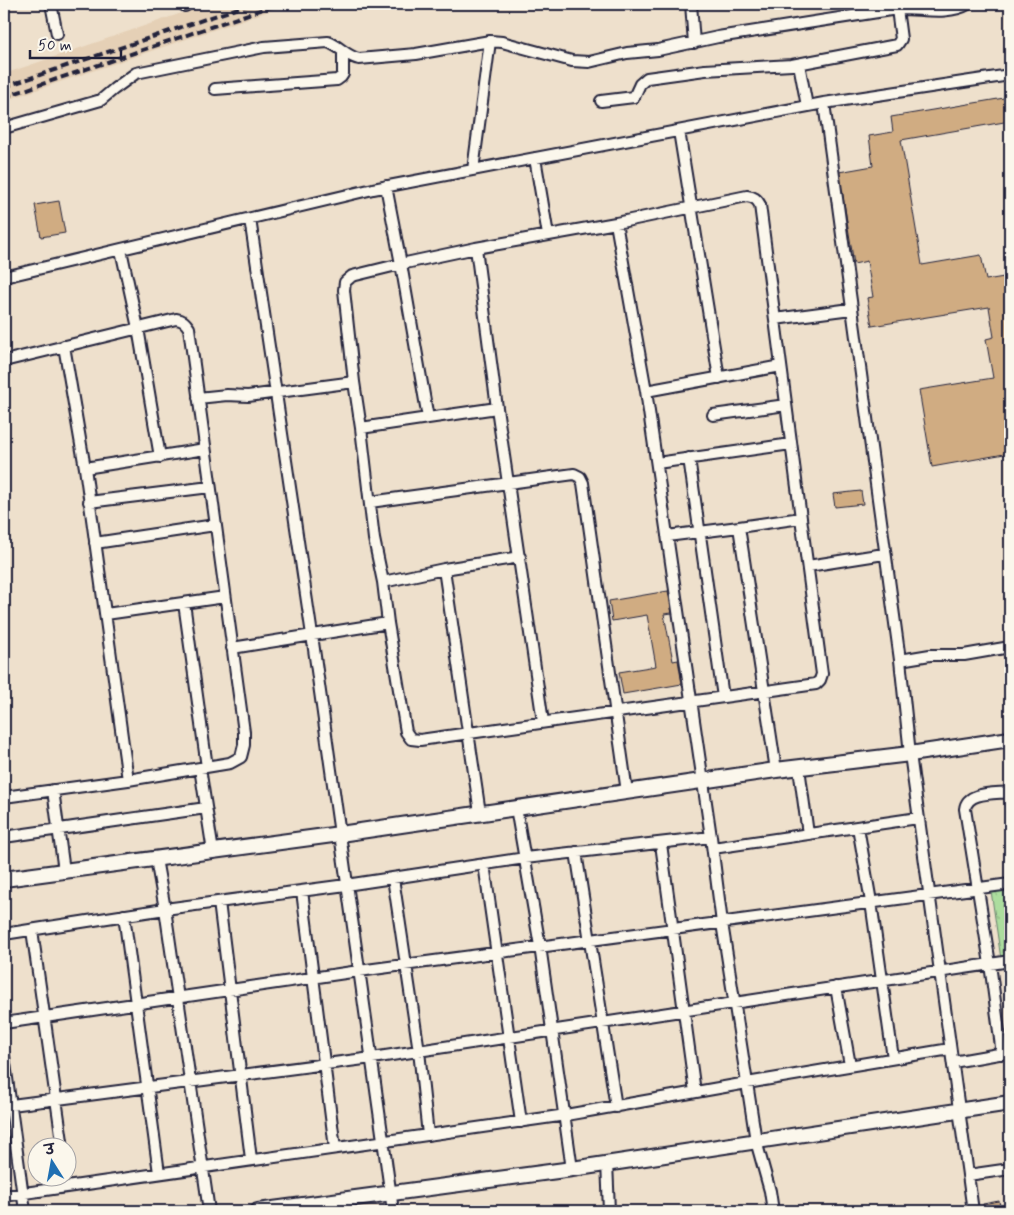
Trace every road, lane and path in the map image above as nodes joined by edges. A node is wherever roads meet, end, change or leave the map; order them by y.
1 (51, 4) edge
2 (691, 4) edge
3 (968, 4) edge
4 (897, 9) junction
5 (57, 34) dead end
6 (490, 41) junction
7 (694, 43) junction
8 (343, 52) junction
9 (799, 64) junction
10 (1010, 75) edge
11 (215, 89) dead end
12 (601, 101) dead end
13 (824, 103) junction
14 (807, 106) junction
15 (4, 128) edge
16 (679, 131) junction
17 (535, 158) junction
18 (473, 170) junction
19 (386, 186) junction
20 (692, 207) junction
21 (250, 219) junction
22 (616, 223) junction
23 (548, 235) junction
24 (476, 248) junction
25 (121, 250) junction
26 (401, 264) junction
27 (4, 277) edge
28 (851, 309) junction
29 (775, 319) junction
30 (138, 328) junction
31 (64, 346) junction
32 (4, 361) edge
33 (781, 366) junction
34 (719, 378) junction
35 (354, 382) junction
36 (646, 391) junction
37 (277, 393) junction
38 (198, 398) junction
39 (786, 405) junction
40 (497, 408) junction
41 (713, 415) dead end
42 (428, 418) junction
43 (361, 428) junction
44 (791, 444) junction
45 (205, 449) junction
46 (160, 457) junction
47 (689, 458) junction
48 (657, 463) junction
49 (85, 468) junction
50 (509, 482) junction
51 (210, 487) junction
52 (90, 502) junction
53 (370, 502) junction
54 (801, 518) junction
55 (215, 525) junction
56 (740, 527) junction
57 (699, 532) junction
58 (667, 536) junction
59 (95, 543) junction
60 (884, 554) junction
61 (520, 557) junction
62 (808, 566) junction
63 (444, 570) junction
64 (383, 582) junction
65 (225, 597) junction
66 (184, 603) junction
67 (106, 614) junction
68 (388, 623) junction
69 (312, 636) junction
70 (1010, 647) edge
71 (232, 648) junction
72 (900, 660) junction
73 (764, 692) junction
74 (723, 697) junction
75 (690, 702) junction
76 (616, 712) junction
77 (544, 722) junction
78 (469, 733) junction
79 (1010, 739) edge
80 (910, 754) junction
81 (203, 768) junction
82 (799, 768) junction
83 (776, 770) junction
84 (128, 780) junction
85 (702, 781) junction
86 (53, 790) junction
87 (627, 792) junction
88 (1010, 792) edge
89 (4, 798) edge
90 (206, 808) junction
91 (516, 808) junction
92 (480, 813) junction
93 (918, 818) junction
94 (858, 826) junction
95 (59, 829) junction
96 (340, 834) junction
97 (808, 834) junction
98 (4, 837) edge
99 (711, 837) junction
100 (661, 844) junction
101 (712, 848) junction
102 (213, 852) junction
103 (576, 852) junction
104 (525, 858) junction
105 (156, 860) junction
106 (484, 864) junction
107 (64, 871) junction
108 (393, 878) junction
109 (4, 879) edge
110 (1010, 884) edge
111 (346, 885) junction
112 (978, 888) junction
113 (302, 891) junction
114 (929, 894) junction
115 (219, 902) junction
116 (871, 902) junction
117 (165, 908) junction
118 (124, 915) junction
119 (722, 923) junction
120 (673, 929) junction
121 (32, 930) junction
122 (4, 934) edge
123 (590, 939) junction
124 (540, 946) junction
125 (497, 952) junction
126 (1010, 962) edge
127 (990, 964) junction
128 (406, 965) junction
129 (358, 971) junction
130 (940, 972) junction
131 (313, 977) junction
132 (882, 980) junction
133 (836, 987) junction
134 (230, 990) junction
135 (178, 997) junction
136 (136, 1003) junction
137 (735, 1003) junction
138 (684, 1012) junction
139 (45, 1016) junction
140 (4, 1023) edge
141 (602, 1024) junction
142 (553, 1031) junction
143 (508, 1038) junction
144 (950, 1049) junction
145 (419, 1051) junction
146 (1006, 1053) edge
147 (4, 1056) edge
148 (372, 1058) junction
149 (893, 1058) junction
150 (953, 1062) junction
151 (323, 1064) junction
152 (850, 1065) junction
153 (239, 1075) junction
154 (190, 1082) junction
155 (747, 1082) junction
156 (146, 1087) junction
157 (695, 1092) junction
158 (56, 1099) junction
159 (1010, 1104) edge
160 (7, 1106) edge
161 (616, 1107) junction
162 (959, 1111) junction
163 (566, 1116) junction
164 (521, 1122) junction
165 (428, 1134) junction
166 (62, 1138) edge
167 (756, 1140) junction
168 (384, 1141) junction
169 (334, 1148) junction
170 (250, 1159) junction
171 (606, 1162) junction
172 (202, 1166) junction
173 (572, 1168) junction
174 (1010, 1169) edge
175 (159, 1173) junction
176 (968, 1175) junction
177 (78, 1180) edge
178 (41, 1188) edge
179 (22, 1193) junction
180 (391, 1194) junction
181 (4, 1196) edge
182 (25, 1211) edge
183 (209, 1211) edge
184 (258, 1211) edge
185 (393, 1211) edge
186 (609, 1211) edge
187 (773, 1211) edge
188 (973, 1211) edge

1 - 5 street
2 - 7 street
3 - 4 street
4 - 7 street
4 - 9 street
6 - 7 street
6 - 8 street
6 - 18 street
8 - 11 street
8 - 15 street
9 - 12 street
9 - 14 street
10 - 13 street
13 - 14 street
13 - 28 street
14 - 16 street
16 - 17 street
16 - 20 street
17 - 18 street
17 - 23 street
18 - 19 street
19 - 21 street
19 - 26 street
20 - 22 street
20 - 29 street
20 - 34 street
21 - 25 street
21 - 37 street
22 - 23 street
22 - 36 street
23 - 24 street
24 - 26 street
24 - 40 street
25 - 27 street
25 - 30 street
26 - 35 street
26 - 42 street
28 - 29 street
28 - 60 street
29 - 33 street
30 - 31 street
30 - 38 street
30 - 46 street
31 - 32 street
31 - 49 street
33 - 34 street
33 - 39 street
34 - 36 street
35 - 37 street
35 - 43 street
36 - 48 street
37 - 38 street
37 - 69 street
38 - 45 street
39 - 41 street
39 - 44 street
40 - 42 street
40 - 50 street
42 - 43 street
43 - 53 street
44 - 47 street
44 - 54 street
45 - 46 street
45 - 51 street
46 - 49 street
47 - 48 street
47 - 57 street
48 - 58 street
49 - 52 street
50 - 53 street
50 - 61 street
50 - 76 street
51 - 52 street
51 - 55 street
52 - 59 street
53 - 64 street
54 - 56 street
54 - 62 street
55 - 59 street
55 - 65 street
56 - 57 street
56 - 73 street
57 - 58 street
57 - 74 street
58 - 75 street
59 - 67 street
60 - 62 street
60 - 72 street
61 - 63 street
61 - 77 street
62 - 73 street
63 - 64 street
63 - 78 street
64 - 68 street
65 - 66 street
65 - 71 street
66 - 67 street
66 - 81 street
67 - 84 street
68 - 69 street
68 - 78 street
69 - 71 street
69 - 96 street
70 - 72 street
71 - 81 street
72 - 80 street
73 - 74 street
73 - 83 street
74 - 75 street
75 - 76 street
75 - 85 street
76 - 77 street
76 - 87 street
77 - 78 street
78 - 92 street
79 - 80 street
80 - 82 street
80 - 93 street
81 - 84 street
81 - 90 street
82 - 83 street
82 - 97 street
83 - 85 street
84 - 86 street
85 - 87 street
85 - 99 street
86 - 89 street
86 - 95 street
87 - 91 street
88 - 112 street
90 - 95 street
90 - 102 street
91 - 92 street
91 - 104 street
92 - 96 street
93 - 94 street
93 - 114 street
94 - 97 street
94 - 116 street
95 - 98 street
95 - 107 street
96 - 102 street
96 - 111 street
97 - 101 street
99 - 100 street
99 - 101 street
100 - 103 street
100 - 120 street
101 - 119 street
102 - 105 street
103 - 104 street
103 - 123 street
104 - 106 street
104 - 124 street
105 - 107 street
105 - 117 street
106 - 108 street
106 - 125 street
107 - 109 street
108 - 111 street
108 - 128 street
110 - 112 street
111 - 113 street
111 - 129 street
112 - 114 street
112 - 127 street
113 - 115 street
113 - 131 street
114 - 116 street
114 - 130 street
115 - 117 street
115 - 134 street
116 - 119 street
116 - 132 street
117 - 118 street
117 - 135 street
118 - 121 street
118 - 136 street
119 - 120 street
119 - 137 street
120 - 123 street
120 - 138 street
121 - 122 street
121 - 139 street
123 - 124 street
123 - 141 street
124 - 125 street
124 - 142 street
125 - 128 street
125 - 143 street
126 - 127 street
127 - 130 street
127 - 146 street
128 - 129 street
128 - 145 street
129 - 131 street
129 - 148 street
130 - 132 street
130 - 144 street
131 - 134 street
131 - 151 street
132 - 133 street
132 - 149 street
133 - 137 street
133 - 152 street
134 - 135 street
134 - 153 street
135 - 136 street
135 - 154 street
136 - 139 street
136 - 156 street
137 - 138 street
137 - 155 street
138 - 141 street
138 - 157 street
139 - 140 street
139 - 158 street
141 - 142 street
141 - 161 street
142 - 143 street
142 - 163 street
143 - 145 street
143 - 164 street
144 - 149 street
144 - 150 street
145 - 148 street
145 - 165 street
146 - 150 street
147 - 160 street
148 - 151 street
148 - 168 street
149 - 152 street
150 - 162 street
151 - 153 street
151 - 169 street
152 - 155 street
153 - 154 street
153 - 170 street
154 - 156 street
154 - 172 street
155 - 157 street
155 - 167 street
156 - 158 street
156 - 175 street
157 - 161 street
158 - 160 street
158 - 166 street
159 - 162 street
160 - 179 street
161 - 163 street
162 - 167 street
162 - 176 street
163 - 164 street
163 - 173 street
164 - 165 street
165 - 168 street
167 - 171 street
167 - 187 street
168 - 169 street
168 - 180 street
169 - 170 street
170 - 172 street
171 - 173 street
171 - 186 street
172 - 175 street
172 - 183 street
173 - 180 street
174 - 176 street
175 - 177 street
176 - 188 street
178 - 179 street
179 - 181 street
179 - 182 street
180 - 184 street
180 - 185 street

